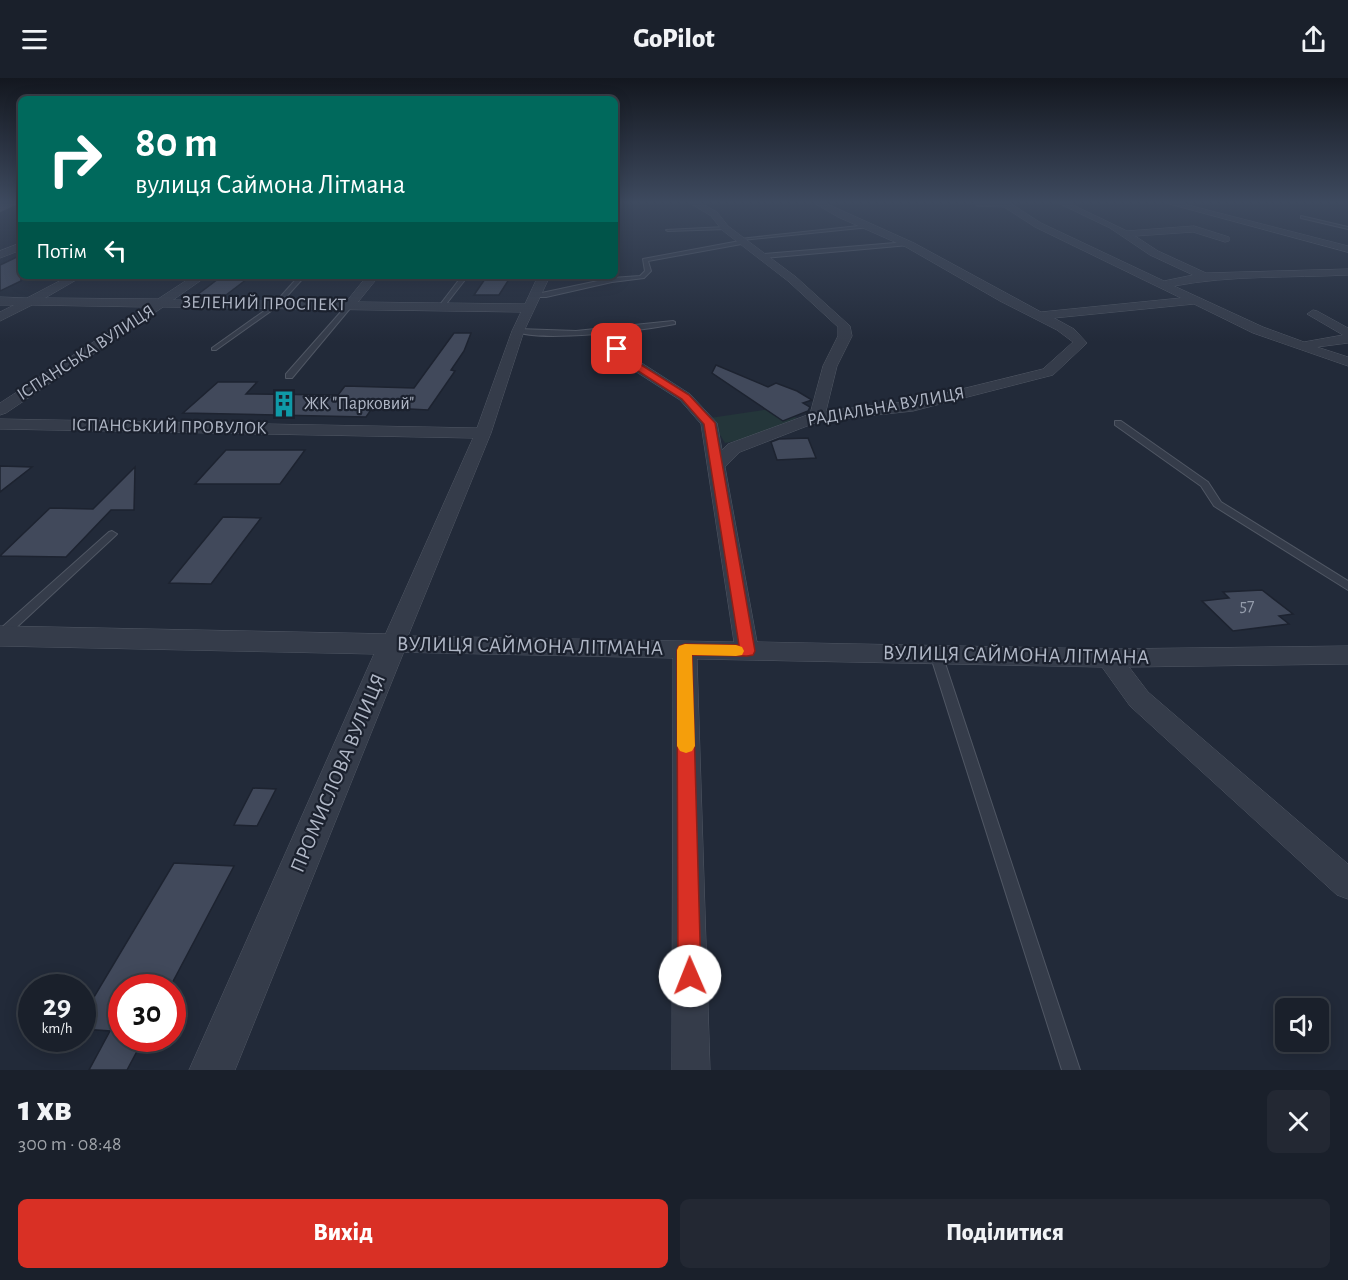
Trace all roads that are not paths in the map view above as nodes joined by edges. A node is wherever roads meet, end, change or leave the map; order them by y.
1 (700, 249) edge
2 (755, 249) edge
3 (844, 249) edge
4 (917, 249) edge
5 (1090, 249) edge
6 (1148, 249) edge
7 (764, 256) junction
8 (1348, 272) edge
9 (1205, 277) junction
10 (71, 279) edge
11 (197, 279) edge
12 (299, 279) edge
13 (371, 279) edge
14 (463, 279) edge
15 (542, 279) edge
16 (1165, 284) junction
17 (1197, 300) junction
18 (0, 301) edge
19 (30, 301) junction
20 (531, 302) junction
21 (162, 303) junction
22 (276, 305) junction
23 (349, 306) junction
24 (441, 307) junction
25 (1313, 314) dead end
26 (1039, 316) junction
27 (0, 317) edge
28 (674, 323) dead end
29 (518, 331) junction
30 (1348, 333) edge
31 (1348, 339) edge
32 (1303, 346) junction
33 (214, 349) dead end
34 (617, 349) dead end
35 (1348, 362) edge
36 (290, 376) dead end
37 (0, 410) edge
38 (817, 417) junction
39 (1118, 423) dead end
40 (0, 424) edge
41 (483, 433) junction
42 (716, 466) junction
43 (112, 534) dead end
44 (1348, 586) edge
45 (0, 636) edge
46 (393, 644) junction
47 (685, 650) junction
48 (747, 651) junction
49 (936, 654) junction
50 (1348, 655) edge
51 (1109, 658) junction
52 (1348, 884) edge
53 (212, 1070) edge
54 (691, 1070) edge
55 (1071, 1070) edge

1 - 20 lane
2 - 7 street
3 - 7 lane
4 - 26 street, РАДІАЛЬНА ВУЛИЦЯ
5 - 16 street
6 - 9 street
7 - 38 street
8 - 9 street
9 - 16 street
10 - 19 street
11 - 21 street, ІСПАНСЬКА ВУЛИЦЯ
12 - 22 lane
13 - 23 street
14 - 24 lane
15 - 20 street, ПРОМИСЛОВА ВУЛИЦЯ
16 - 17 street
17 - 26 street
17 - 32 street
18 - 19 street, ЗЕЛЕНИЙ ПРОСПЕКТ
19 - 21 street, ЗЕЛЕНИЙ ПРОСПЕКТ
19 - 27 street
20 - 24 street, ЗЕЛЕНИЙ ПРОСПЕКТ
20 - 29 street, ПРОМИСЛОВА ВУЛИЦЯ
21 - 22 street, ЗЕЛЕНИЙ ПРОСПЕКТ
21 - 37 street, ІСПАНСЬКА ВУЛИЦЯ
22 - 23 street, ЗЕЛЕНИЙ ПРОСПЕКТ
22 - 33 lane
23 - 24 street, ЗЕЛЕНИЙ ПРОСПЕКТ
23 - 36 lane
25 - 30 street
26 - 38 street, РАДІАЛЬНА ВУЛИЦЯ
28 - 29 lane
29 - 41 street, ПРОМИСЛОВА ВУЛИЦЯ
31 - 32 street
32 - 35 street
34 - 42 street
38 - 42 street, РАДІАЛЬНА ВУЛИЦЯ
39 - 44 lane
40 - 41 street, ІСПАНСЬКИЙ ПРОВУЛОК
41 - 46 street, ПРОМИСЛОВА ВУЛИЦЯ
42 - 48 street
43 - 45 lane
45 - 46 street, ВУЛИЦЯ САЙМОНА ЛІТМАНА
46 - 47 street, ВУЛИЦЯ САЙМОНА ЛІТМАНА
46 - 53 street, ПРОМИСЛОВА ВУЛИЦЯ
47 - 48 street, ВУЛИЦЯ САЙМОНА ЛІТМАНА
47 - 54 street
48 - 49 street, ВУЛИЦЯ САЙМОНА ЛІТМАНА
49 - 51 street, ВУЛИЦЯ САЙМОНА ЛІТМАНА
49 - 55 lane
50 - 51 street, ВУЛИЦЯ САЙМОНА ЛІТМАНА
51 - 52 street

